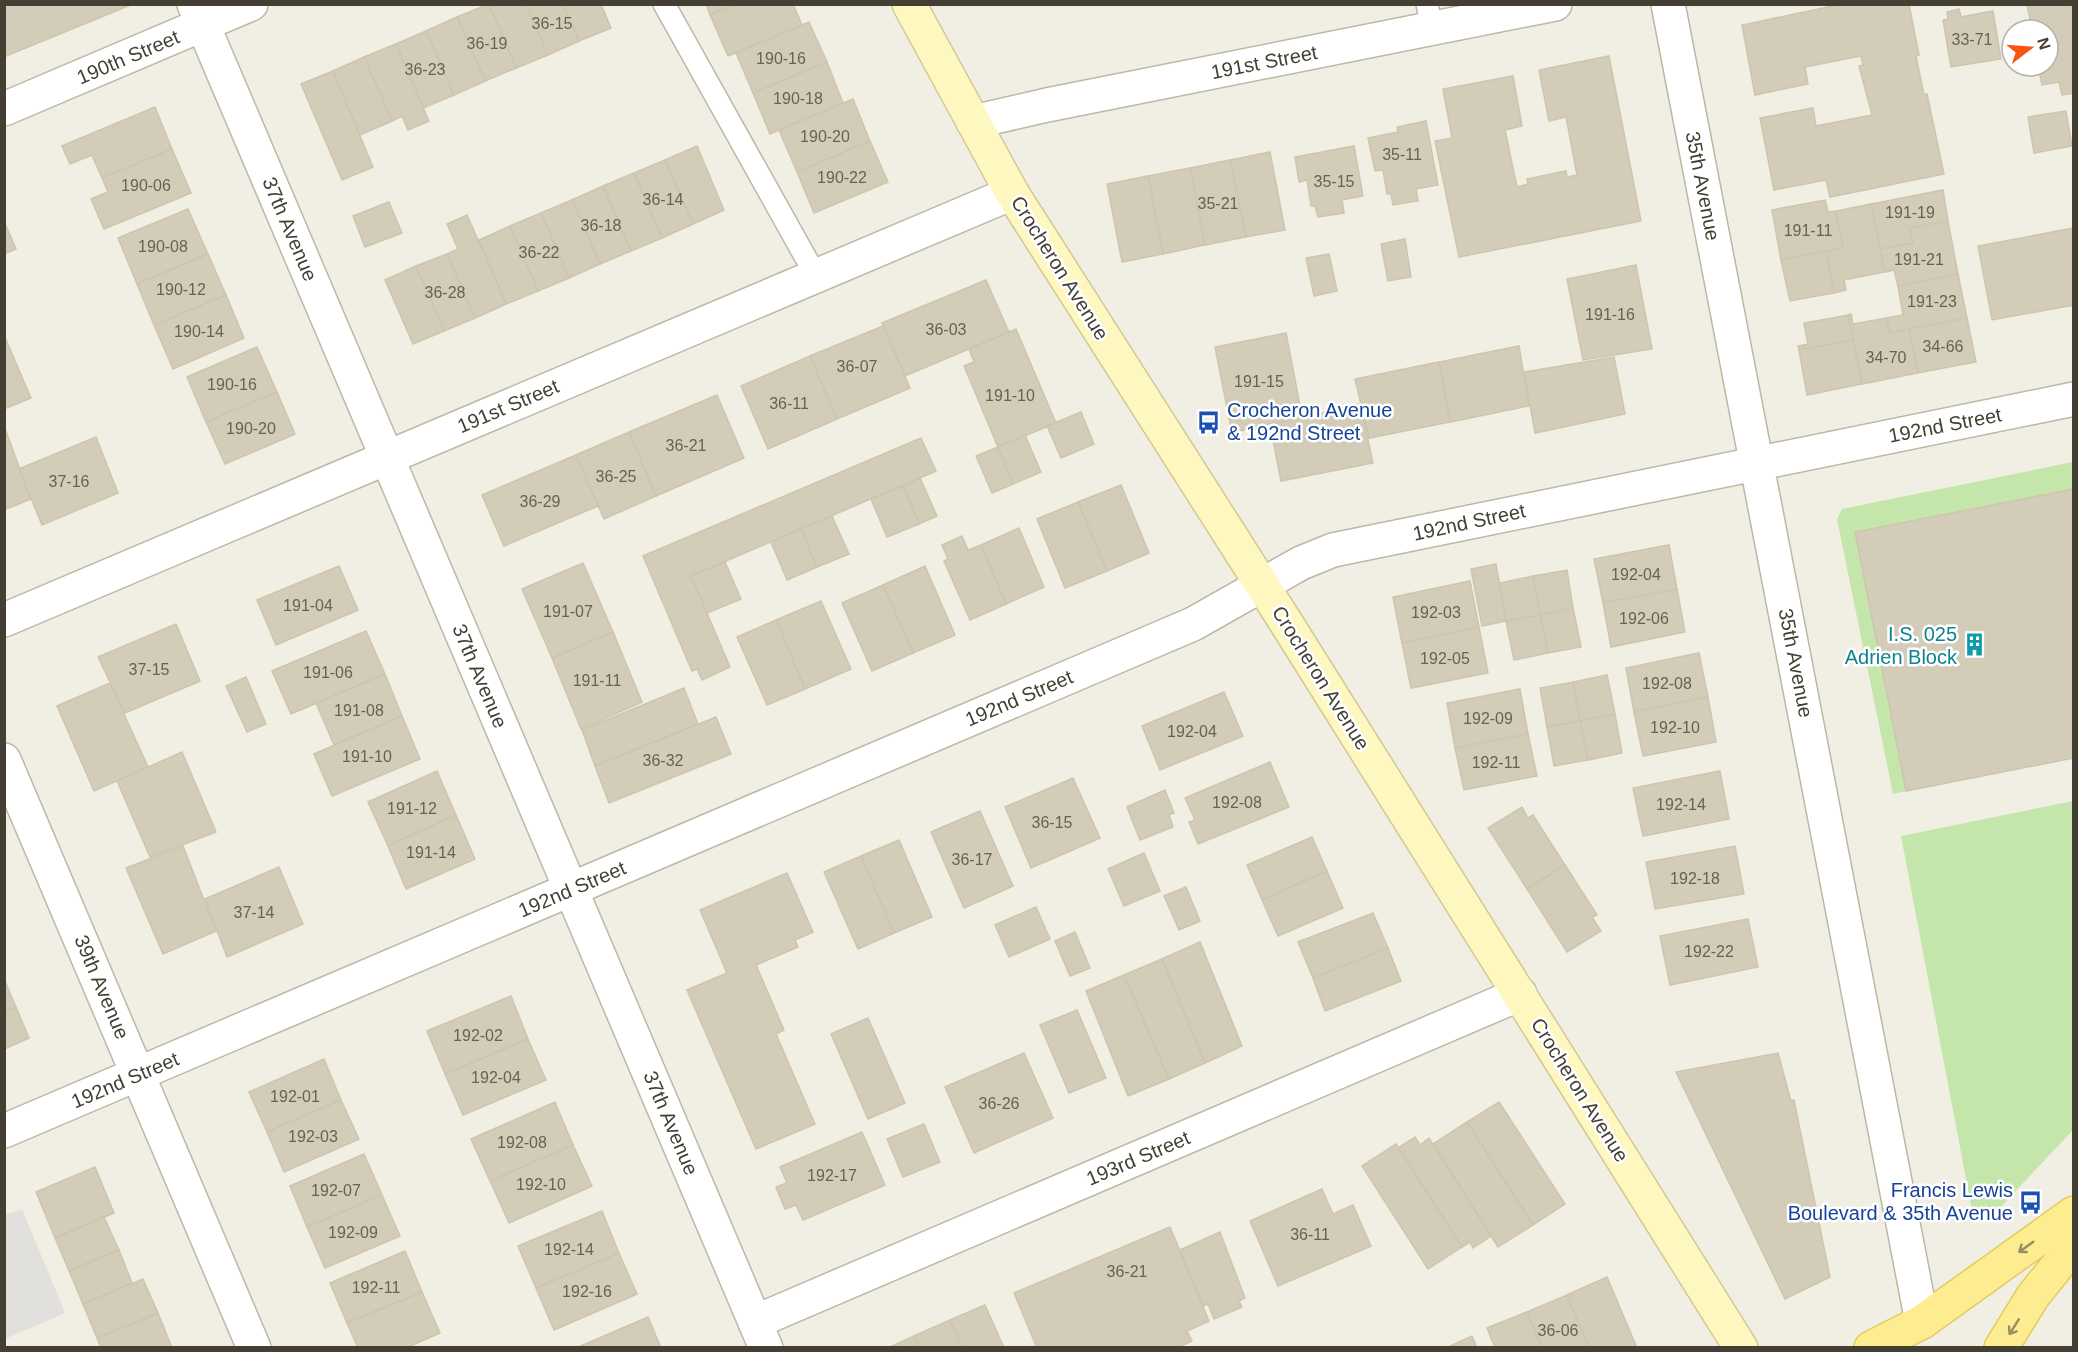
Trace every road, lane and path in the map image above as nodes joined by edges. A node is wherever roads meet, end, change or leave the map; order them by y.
1 (251, 4) edge
2 (664, 4) edge
3 (909, 4) edge
4 (1555, 4) edge
5 (1668, 4) edge
6 (198, 15) edge
7 (1430, 17) edge
8 (4, 109) edge
9 (973, 122) junction
10 (1012, 193) junction
11 (816, 276) junction
12 (2073, 399) edge
13 (387, 457) junction
14 (1757, 462) junction
15 (1262, 585) junction
16 (4, 620) edge
17 (4, 760) edge
18 (571, 890) junction
19 (1520, 994) junction
20 (139, 1074) junction
21 (4, 1131) edge
22 (2073, 1213) edge
23 (2073, 1245) edge
24 (1922, 1322) junction
25 (761, 1335) edge
26 (254, 1347) edge
27 (1740, 1347) edge
28 (1871, 1347) edge
29 (2001, 1347) edge

1 - 6 street, 190th Street
2 - 11 lane
3 - 9 street, Crocheron Avenue
4 - 7 street, 191st Street
5 - 14 street, 35th Avenue
6 - 8 street, 190th Street
6 - 13 street, 37th Avenue
7 - 9 street, 191st Street
9 - 10 street, Crocheron Avenue
10 - 11 street, 191st Street
10 - 15 street, Crocheron Avenue
11 - 13 street, 191st Street
12 - 14 street, 192nd Street
13 - 16 street, 191st Street
13 - 18 street, 37th Avenue
14 - 15 street, 192nd Street
14 - 24 street, 35th Avenue
15 - 18 street, 192nd Street
15 - 19 street, Crocheron Avenue
17 - 20 street, 39th Avenue
18 - 20 street, 192nd Street
18 - 25 street, 37th Avenue
19 - 25 street, 193rd Street
19 - 27 street, Crocheron Avenue
20 - 21 street, 192nd Street
20 - 26 street, 39th Avenue
22 -> 24 main road
23 -> 29 main road
24 - 28 main road

